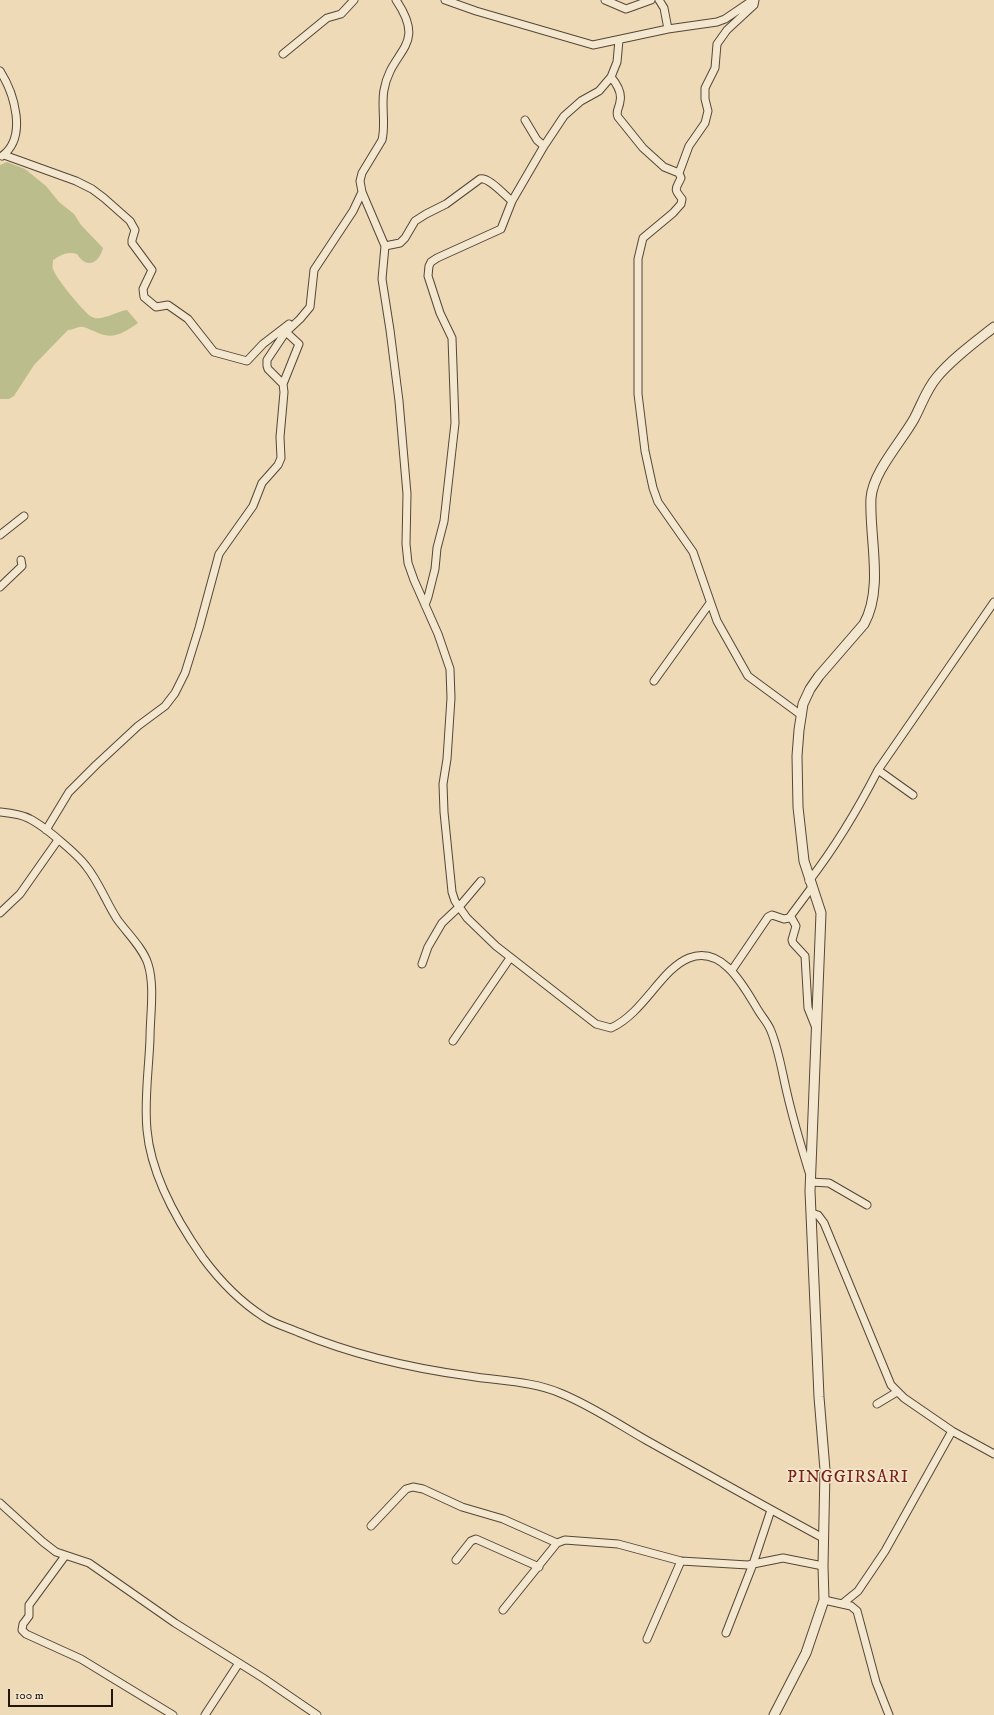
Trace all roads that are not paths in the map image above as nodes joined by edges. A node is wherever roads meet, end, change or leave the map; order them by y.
1 (354, 0) edge
2 (396, 0) edge
3 (445, 0) edge
4 (605, 0) edge
5 (651, 0) edge
6 (754, 0) edge
7 (660, 2) edge
8 (668, 29) junction
9 (618, 40) junction
10 (283, 54) dead end
11 (0, 71) edge
12 (611, 77) junction
13 (525, 120) dead end
14 (544, 146) junction
15 (2, 156) edge
16 (679, 173) junction
17 (362, 192) junction
18 (512, 201) junction
19 (385, 246) junction
20 (311, 303) junction
21 (994, 327) edge
22 (286, 332) junction
23 (282, 384) junction
24 (24, 516) dead end
25 (0, 535) edge
26 (21, 560) dead end
27 (0, 587) edge
28 (994, 602) edge
29 (710, 603) junction
30 (425, 605) junction
31 (654, 681) dead end
32 (802, 715) junction
33 (878, 770) junction
34 (913, 795) dead end
35 (0, 812) edge
36 (46, 830) junction
37 (58, 840) junction
38 (481, 881) dead end
39 (811, 884) junction
40 (459, 907) junction
41 (0, 913) edge
42 (791, 917) junction
43 (510, 958) junction
44 (422, 964) dead end
45 (732, 970) junction
46 (816, 1029) junction
47 (453, 1041) dead end
48 (811, 1180) junction
49 (867, 1205) dead end
50 (811, 1213) junction
51 (897, 1392) junction
52 (877, 1404) dead end
53 (952, 1431) junction
54 (994, 1454) edge
55 (0, 1503) edge
56 (771, 1510) junction
57 (371, 1526) dead end
58 (823, 1538) junction
59 (557, 1544) junction
60 (65, 1556) junction
61 (456, 1560) dead end
62 (680, 1561) junction
63 (753, 1564) junction
64 (822, 1566) junction
65 (539, 1567) junction
66 (824, 1600) junction
67 (842, 1604) junction
68 (503, 1610) dead end
69 (726, 1633) dead end
70 (647, 1639) dead end
71 (239, 1663) junction
72 (173, 1715) edge
73 (205, 1715) edge
74 (317, 1715) edge
75 (774, 1715) edge
76 (889, 1715) edge

1 - 10 street
2 - 17 street
3 - 9 street
4 - 5 street
6 - 8 street
6 - 16 street
7 - 8 street
8 - 9 street
9 - 12 street
11 - 15 street
12 - 14 street
12 - 16 street
13 - 14 street
14 - 18 street
15 - 20 street
16 - 29 street
17 - 19 street
17 - 20 street
18 - 19 street
18 - 30 street
19 - 30 street
20 - 22 street
21 - 32 street
22 - 23 street
22 - 23 street
23 - 36 street
24 - 25 street
26 - 27 street
28 - 33 street
29 - 31 street
29 - 32 street
30 - 40 street
32 - 39 street
33 - 34 street
33 - 39 street
35 - 36 street
36 - 37 street
37 - 41 street
37 - 56 street
38 - 40 street
39 - 42 street
39 - 46 street
40 - 43 street
40 - 44 street
42 - 45 street
42 - 46 street
43 - 45 street
43 - 47 street
45 - 48 street
46 - 48 street
48 - 49 street
48 - 50 street
50 - 51 street
50 - 58 street
51 - 52 street
51 - 53 street
53 - 54 street
53 - 67 street
55 - 60 street
56 - 58 street
56 - 63 street
57 - 59 street
58 - 64 street
59 - 62 street
59 - 65 street
60 - 71 street
60 - 72 street
61 - 65 street
62 - 63 street
62 - 70 street
63 - 64 street
63 - 69 street
64 - 66 street
65 - 68 street
66 - 67 street
66 - 75 street
67 - 76 street
71 - 73 street
71 - 74 street

